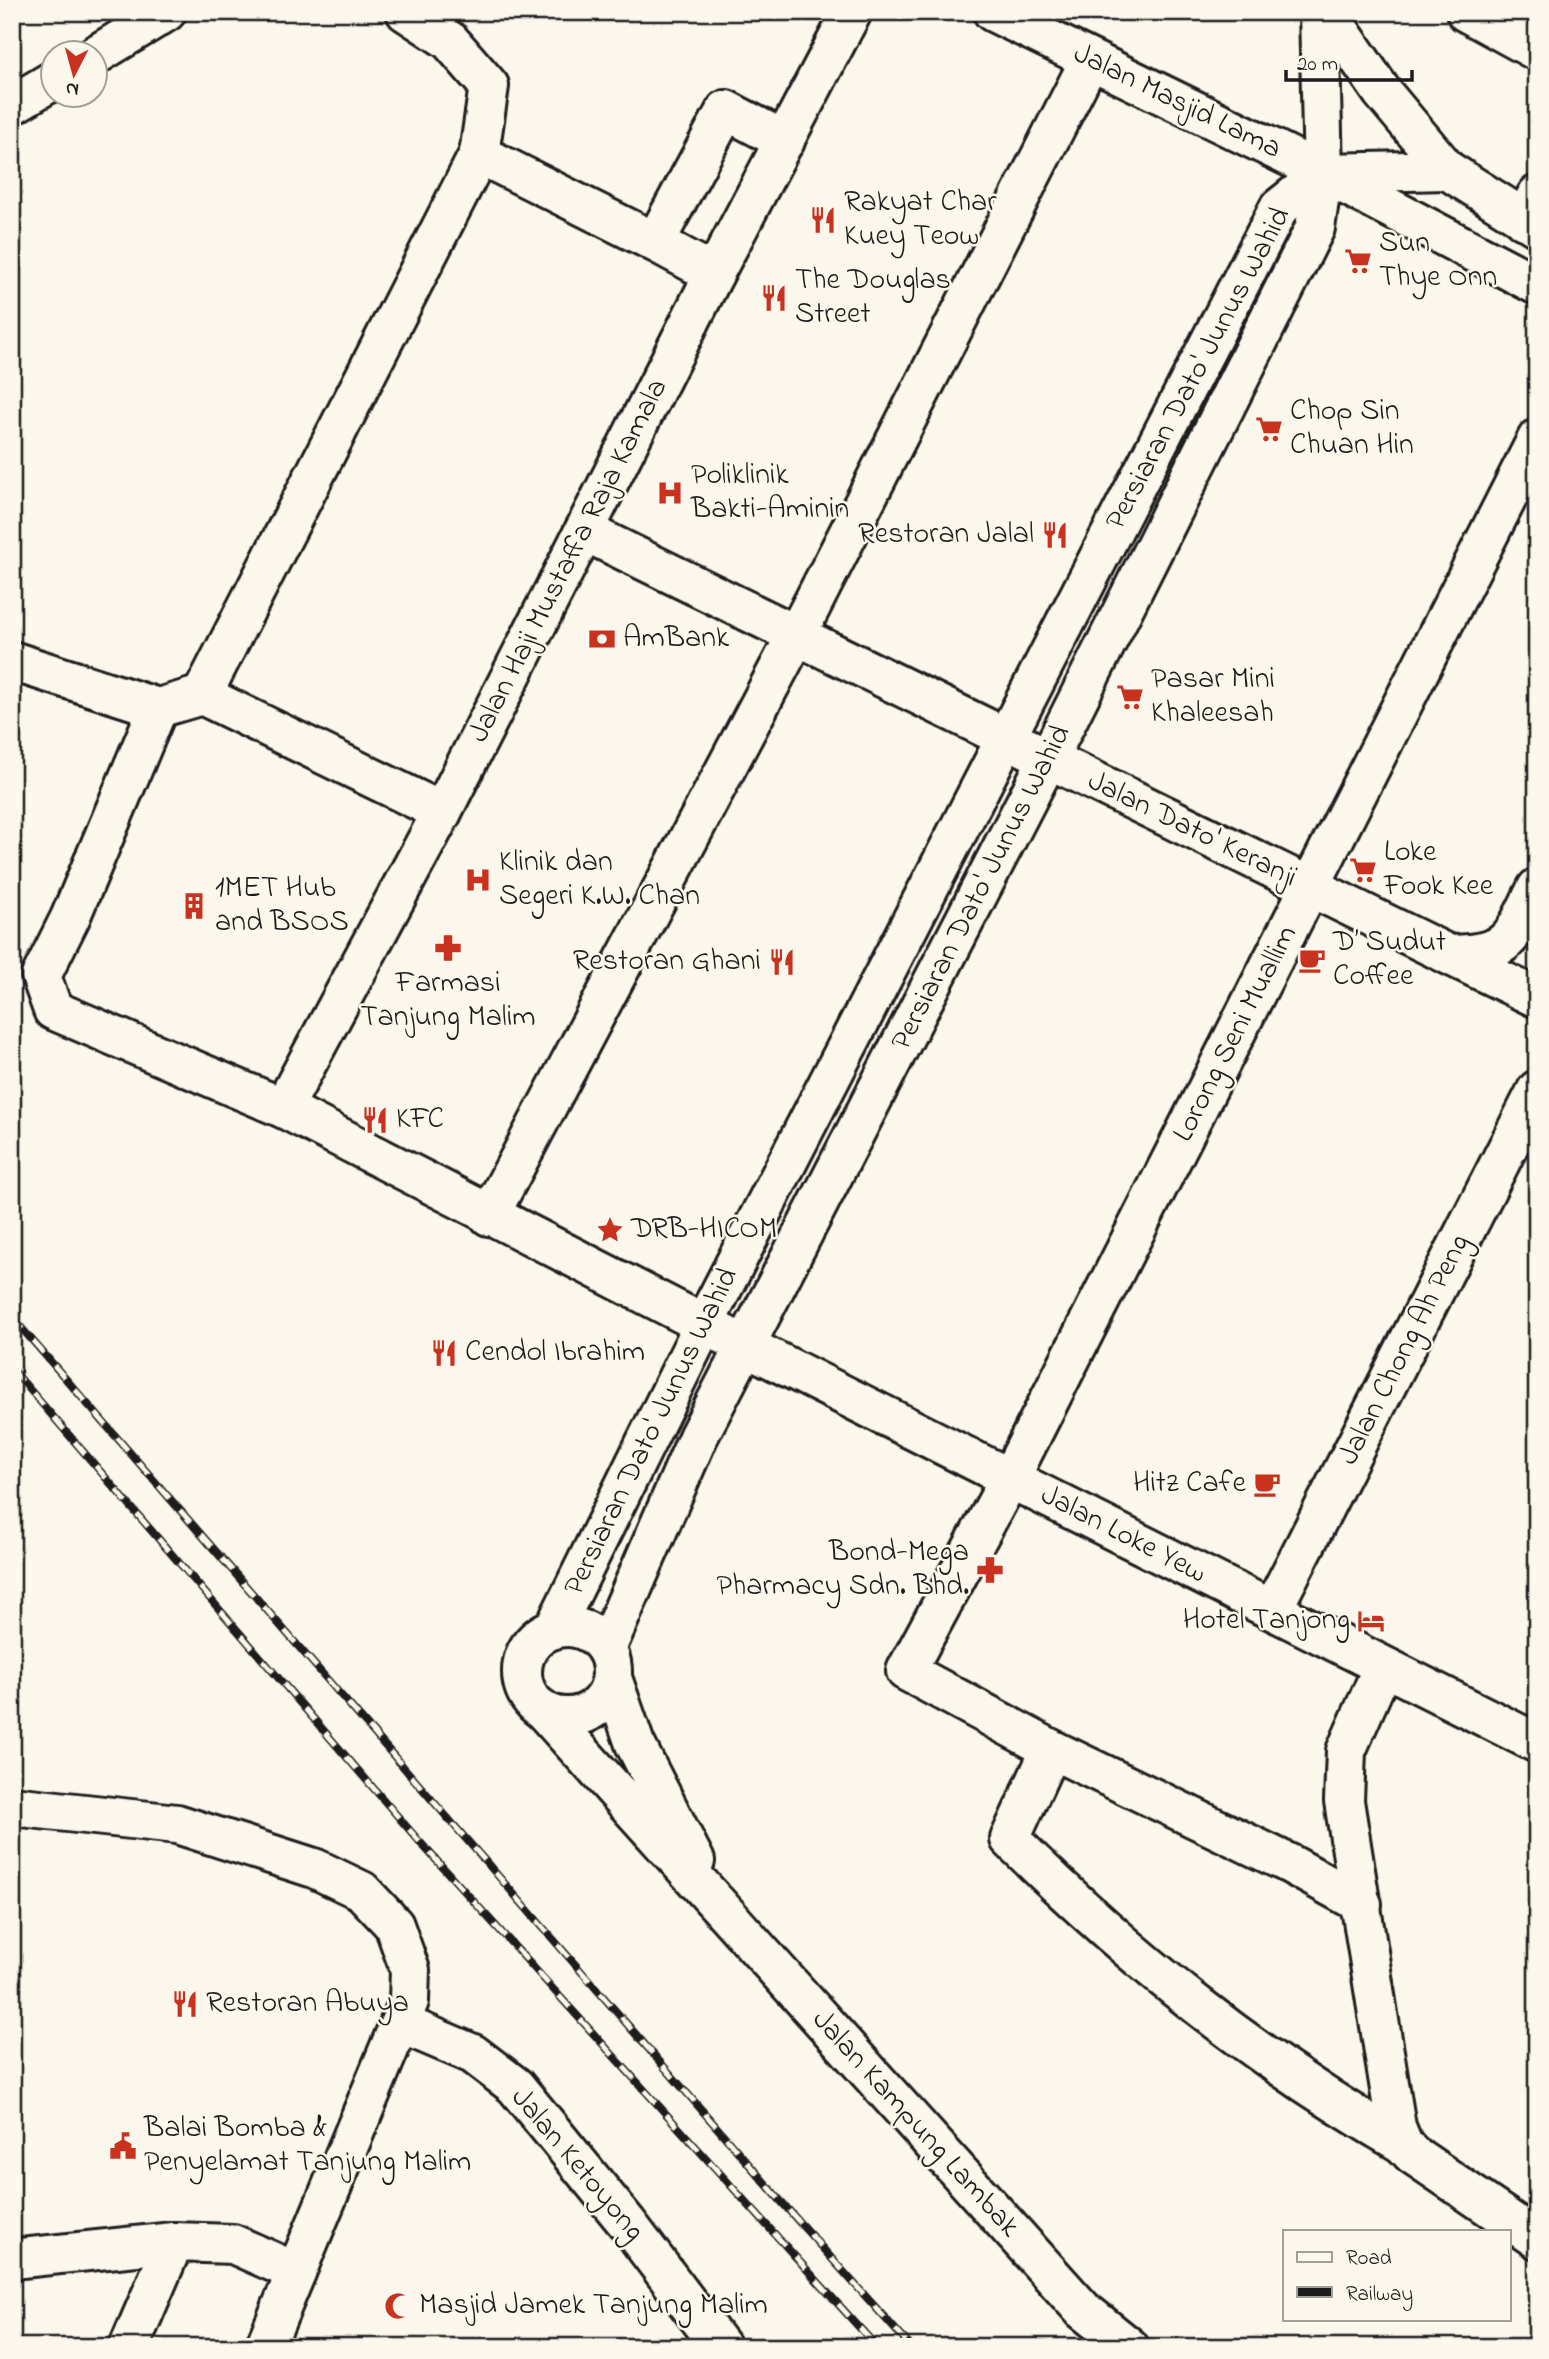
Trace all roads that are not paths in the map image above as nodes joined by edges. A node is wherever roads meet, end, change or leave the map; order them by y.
1 (166, 12) edge
2 (406, 12) edge
3 (852, 12) edge
4 (993, 12) edge
5 (1319, 12) edge
6 (1327, 12) edge
7 (1466, 12) edge
8 (108, 47) edge
9 (1537, 51) edge
10 (1090, 60) junction
11 (38, 89) edge
12 (12, 105) edge
13 (786, 141) junction
14 (478, 154) junction
15 (1447, 170) junction
16 (1323, 173) junction
17 (1533, 214) edge
18 (655, 242) junction
19 (714, 274) junction
20 (1537, 285) edge
21 (1537, 439) edge
22 (584, 531) junction
23 (796, 636) junction
24 (12, 661) edge
25 (202, 695) junction
26 (158, 708) junction
27 (1005, 738) junction
28 (1048, 759) junction
29 (442, 812) junction
30 (1311, 888) junction
31 (1537, 888) edge
32 (1450, 955) junction
33 (1537, 998) edge
34 (1537, 1090) edge
35 (283, 1108) junction
36 (489, 1216) junction
37 (704, 1324) junction
38 (746, 1346) junction
39 (1010, 1478) junction
40 (1272, 1611) junction
41 (554, 1629) junction
42 (609, 1664) junction
43 (1383, 1667) junction
44 (542, 1709) junction
45 (1537, 1744) edge
46 (1051, 1749) junction
47 (12, 1806) edge
48 (709, 1892) junction
49 (1362, 1904) junction
50 (400, 2023) junction
51 (1403, 2144) junction
52 (1537, 2239) edge
53 (174, 2242) junction
54 (12, 2259) edge
55 (296, 2272) junction
56 (129, 2347) edge
57 (265, 2347) edge
58 (721, 2347) edge
59 (1129, 2347) edge

1 - 8 street
2 - 14 street
3 - 13 street, Jalan Haji Mustaffa Raja Kamala
4 - 10 street, Jalan Masjid Lama
5 - 16 street
6 - 15 street
7 - 9 street
10 - 16 street, Jalan Masjid Lama
10 - 23 street
11 - 12 street
13 - 18 street
13 - 19 street, Jalan Haji Mustaffa Raja Kamala
14 - 18 street
14 - 25 street
15 - 16 street
15 - 17 street
16 - 20 street, Jalan Masjid Lama
16 - 27 street, Persiaran Dato' Junus Wahid
16 - 28 street, Persiaran Dato' Junus Wahid
18 - 19 street
19 - 22 street, Jalan Haji Mustaffa Raja Kamala
21 - 30 street, Lorong Seni Muallim
22 - 23 street, Jalan Dato' Keranji
22 - 29 street, Jalan Haji Mustaffa Raja Kamala
23 - 27 street, Jalan Dato' Keranji
23 - 36 street
24 - 26 street
25 - 26 street
25 - 29 street
26 - 35 street, Jalan Loke Yew
27 - 28 street, Jalan Dato' Keranji
27 - 37 street, Persiaran Dato' Junus Wahid
28 - 30 street, Jalan Dato' Keranji
28 - 38 street, Persiaran Dato' Junus Wahid
29 - 35 street, Jalan Haji Mustaffa Raja Kamala
30 - 32 street, Jalan Dato' Keranji
30 - 39 street, Lorong Seni Muallim
31 - 32 street
32 - 33 street, Jalan Dato' Keranji
34 - 40 street, Jalan Chong Ah Peng
35 - 36 street, Jalan Loke Yew
36 - 37 street, Jalan Loke Yew
37 - 38 street, Jalan Loke Yew
37 - 41 street, Persiaran Dato' Junus Wahid
38 - 39 street, Jalan Loke Yew
38 - 42 street, Persiaran Dato' Junus Wahid
39 - 40 street, Jalan Loke Yew
39 - 46 street, Lorong Seni Muallim
40 - 43 street, Jalan Loke Yew
41 - 42 street
41 - 44 street
42 - 44 street
42 - 48 street, Jalan Kampung Lambak
43 - 45 street, Jalan Loke Yew
43 - 49 street
44 - 48 street, Jalan Kampung Lambak
46 - 49 street
46 - 51 street
47 - 50 street
48 - 59 street, Jalan Kampung Lambak
49 - 51 street
50 - 55 street
50 - 58 street, Jalan Ketoyong
51 - 52 street
53 - 54 street
53 - 55 street
53 - 56 street
55 - 57 street

